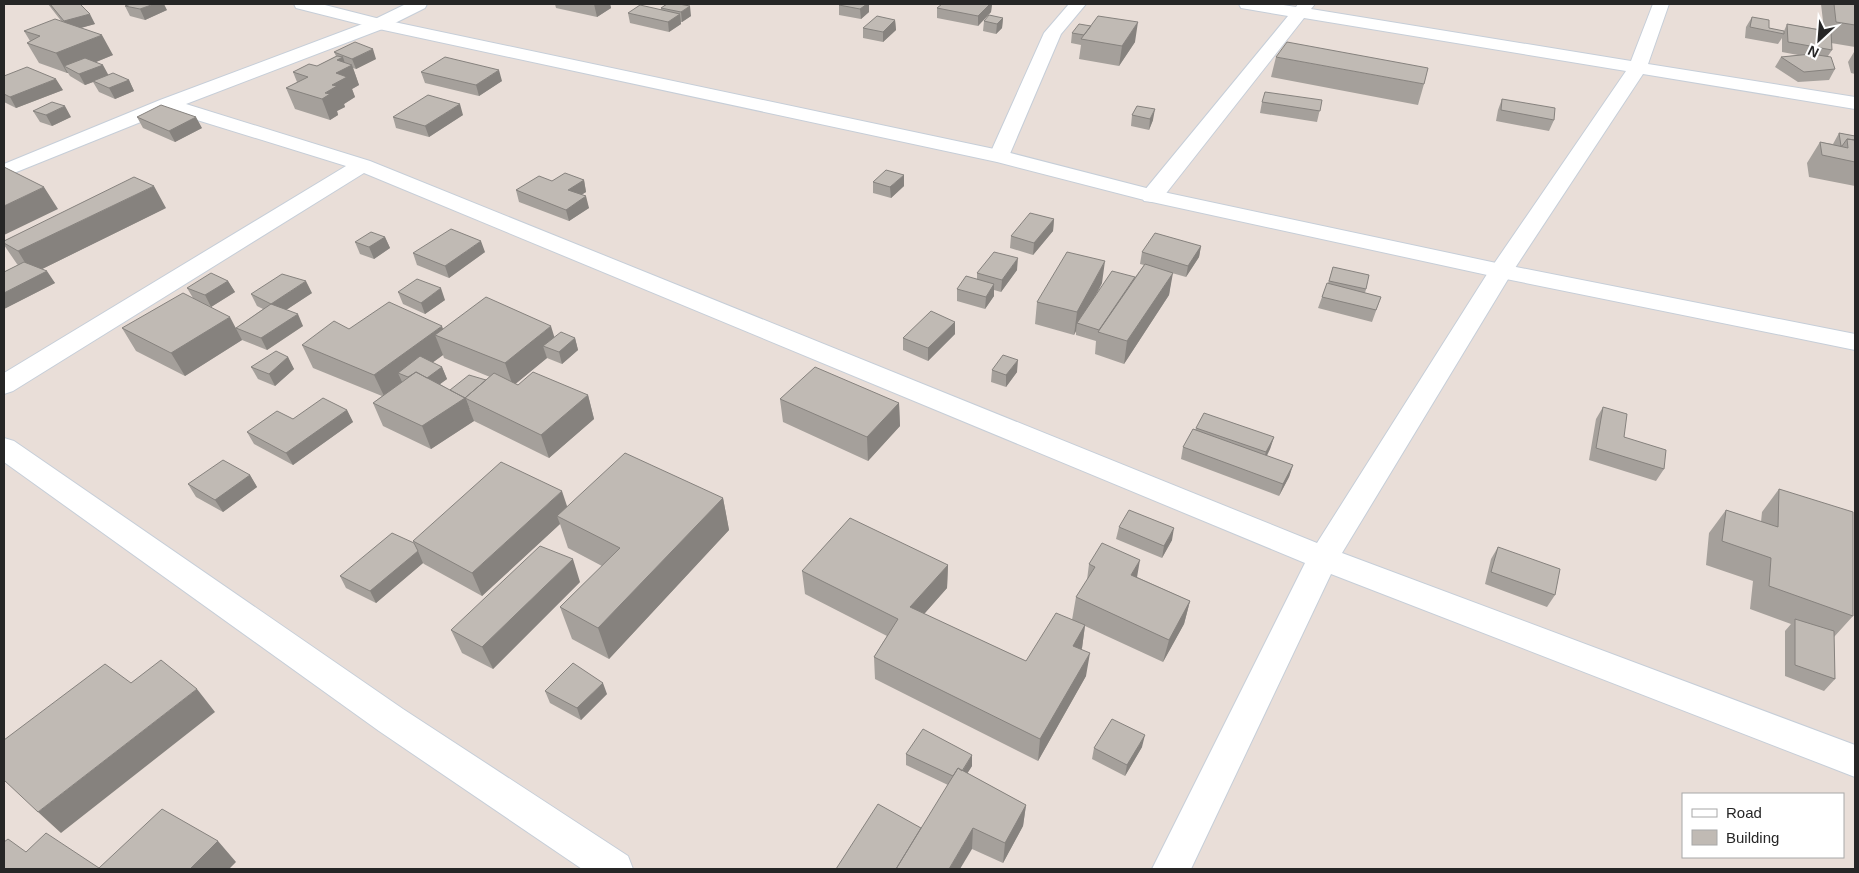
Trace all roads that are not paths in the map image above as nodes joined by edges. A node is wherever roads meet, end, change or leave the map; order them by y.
1 (302, 4) edge
2 (419, 4) edge
3 (1078, 4) edge
4 (1247, 4) edge
5 (1661, 4) edge
6 (1304, 9) edge
7 (379, 24) junction
8 (1638, 67) junction
9 (1855, 103) edge
10 (166, 104) junction
11 (999, 156) junction
12 (363, 166) junction
13 (4, 171) edge
14 (1152, 196) junction
15 (1501, 271) junction
16 (1855, 342) edge
17 (4, 384) edge
18 (4, 448) edge
19 (1323, 558) junction
20 (1855, 761) edge
21 (614, 869) edge
22 (1171, 869) edge

1 - 7 street
2 - 7 street
3 - 11 street
4 - 6 street
5 - 8 street
6 - 8 street
6 - 14 street
7 - 10 street
7 - 11 street
8 - 9 street
8 - 15 street
10 - 12 street
10 - 13 street
11 - 14 street
12 - 17 street
12 - 19 street
14 - 15 street
15 - 16 street
15 - 19 street
18 - 21 street
19 - 20 street
19 - 22 street

